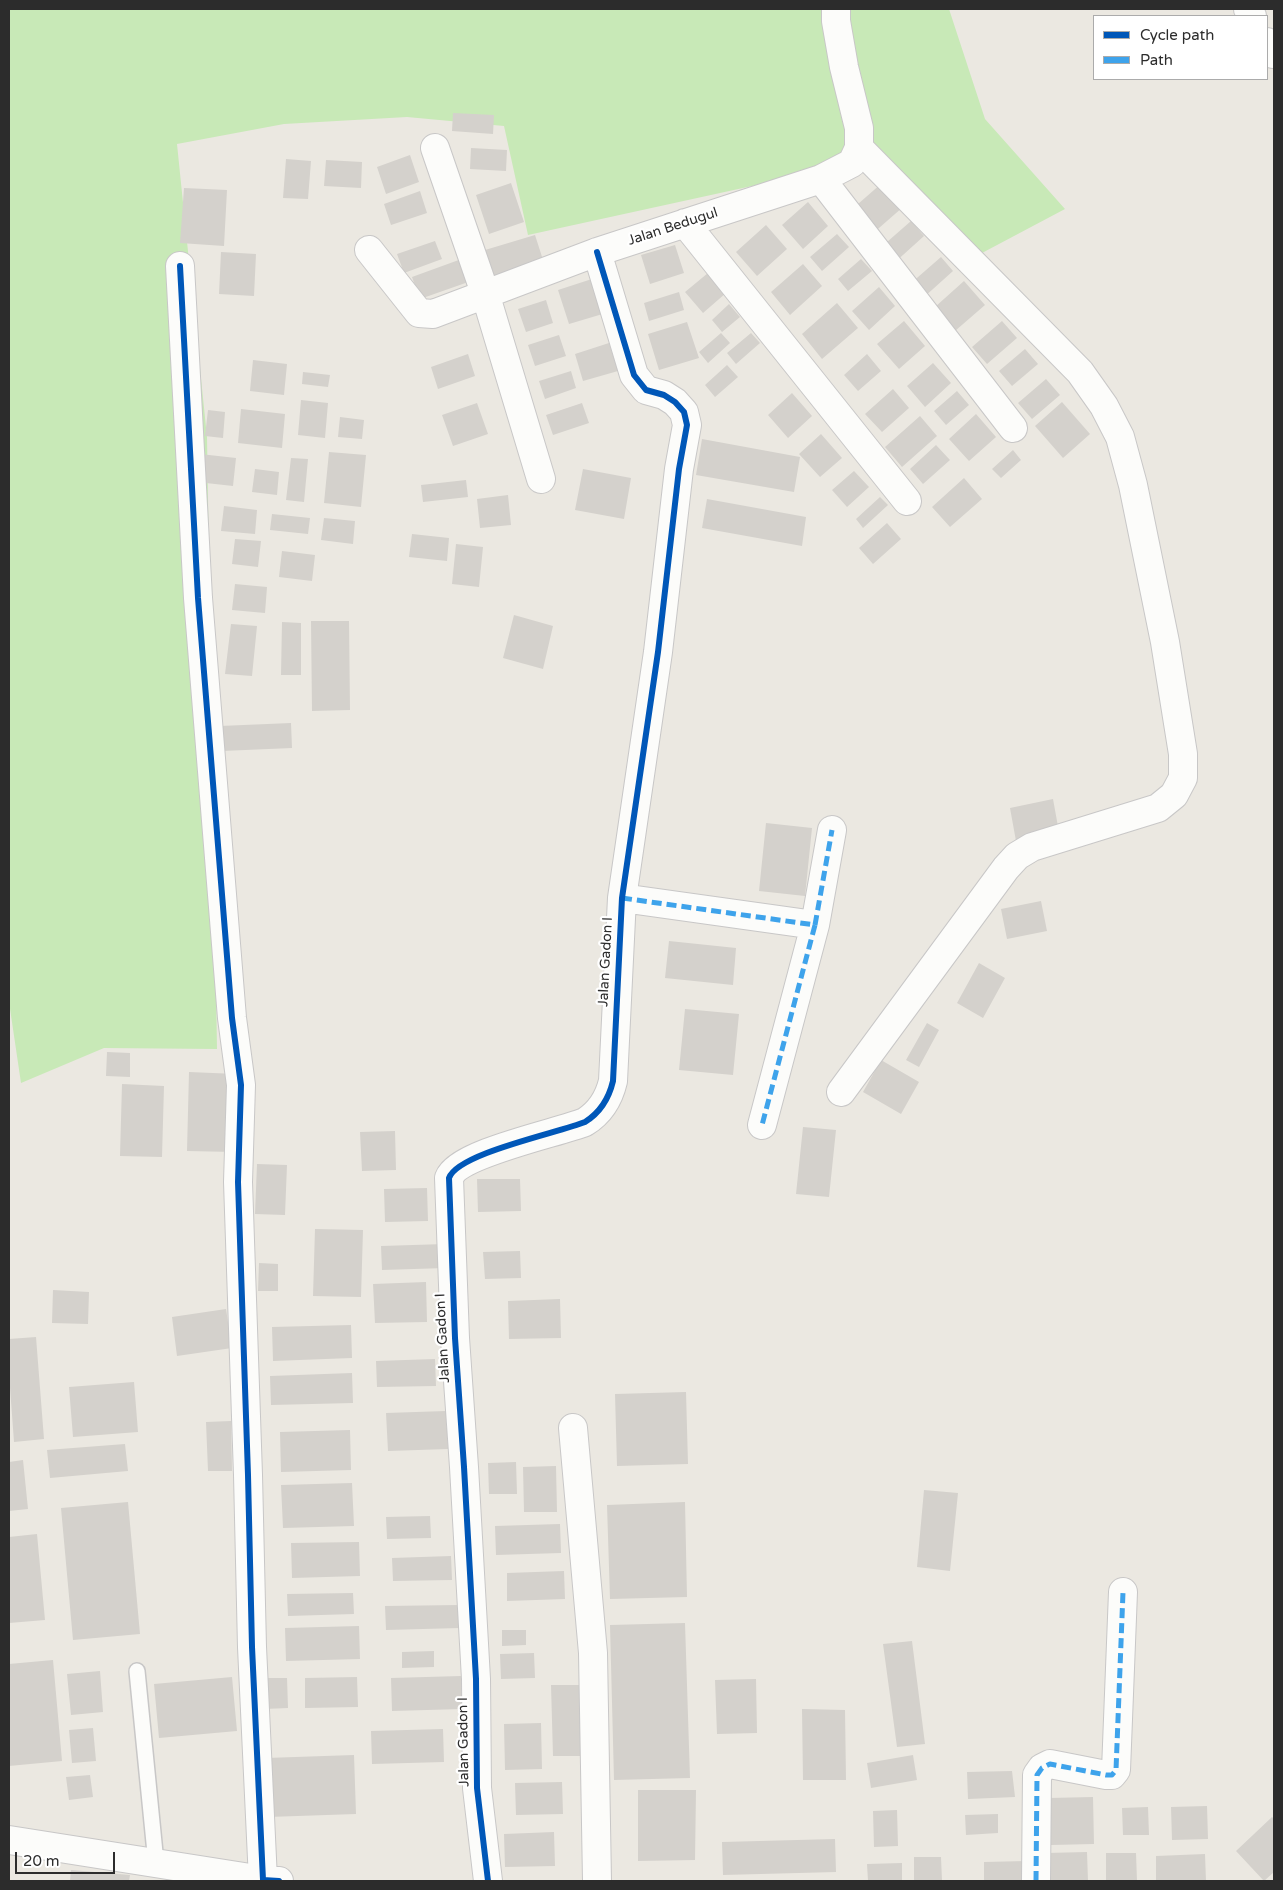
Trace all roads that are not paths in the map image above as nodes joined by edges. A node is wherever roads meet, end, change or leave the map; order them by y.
1 (836, 9) edge
2 (435, 148) dead end
3 (859, 148) junction
4 (821, 179) junction
5 (686, 223) junction
6 (369, 250) dead end
7 (596, 252) junction
8 (180, 266) dead end
9 (485, 294) junction
10 (1013, 428) dead end
11 (541, 479) dead end
12 (907, 501) dead end
13 (832, 830) dead end
14 (622, 898) junction
15 (815, 925) junction
16 (841, 1092) dead end
17 (762, 1125) dead end
18 (573, 1428) dead end
19 (1123, 1592) dead end
20 (137, 1671) dead end
21 (9, 1840) edge
22 (156, 1863) junction
23 (269, 1881) edge
24 (488, 1881) edge
25 (598, 1881) edge
26 (1036, 1881) edge

1 - 3 street
2 - 9 street
3 - 4 street, Jalan Bedugul
3 - 16 street
4 - 5 street, Jalan Bedugul
4 - 10 street
5 - 7 street, Jalan Bedugul
5 - 12 street
6 - 9 street, Jalan Bedugul
7 - 9 street, Jalan Bedugul
7 - 14 street
8 - 23 street
9 - 11 street
13 - 15 street
14 - 15 street
14 - 24 street, Jalan Gadon I
15 - 17 street
18 - 25 street
19 - 26 street
20 - 22 lane
21 - 22 street
22 - 23 street

